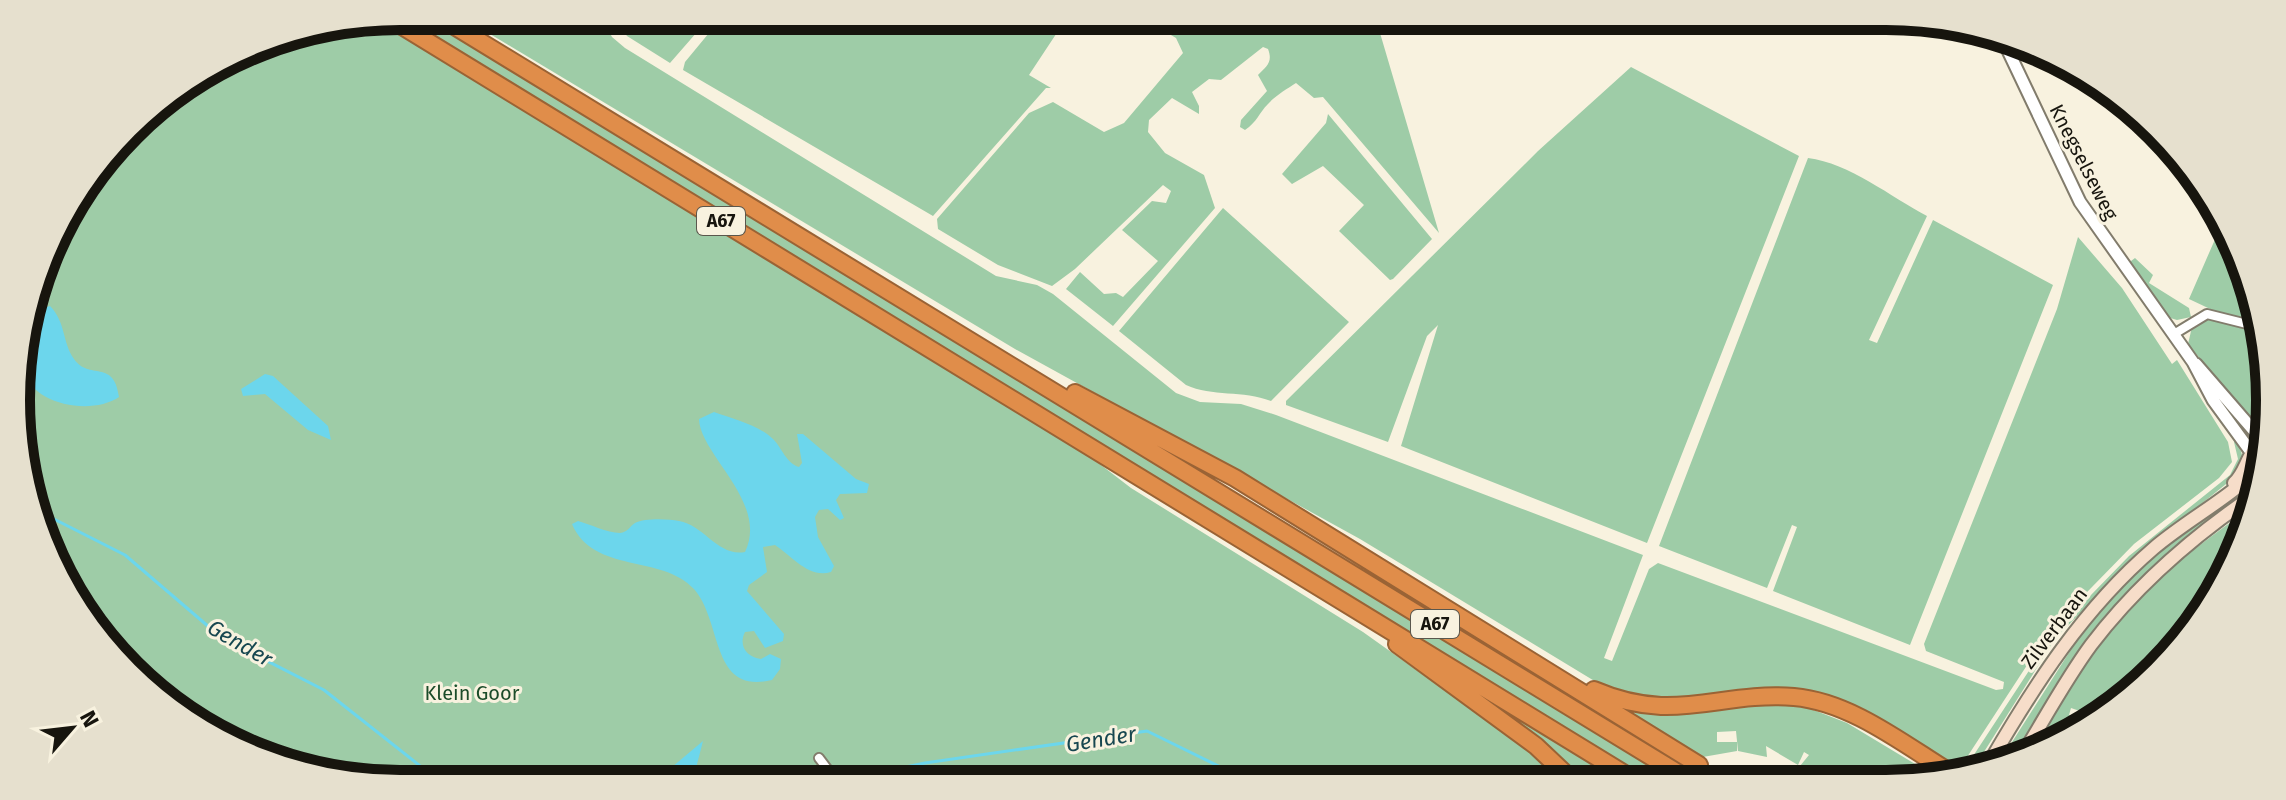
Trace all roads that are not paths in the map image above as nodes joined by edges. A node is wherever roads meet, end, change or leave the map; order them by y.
1 (409, 30) edge
2 (461, 30) edge
3 (2008, 51) edge
4 (2248, 324) edge
5 (2174, 334) junction
6 (1015, 368) junction
7 (2253, 445) edge
8 (2249, 472) edge
9 (2240, 505) edge
10 (2238, 512) edge
11 (2222, 521) junction
12 (1353, 607) junction
13 (1533, 662) junction
14 (2031, 740) edge
15 (1995, 753) edge
16 (819, 758) dead end
17 (1699, 765) dead end
18 (1939, 766) edge
19 (828, 770) edge
20 (1561, 770) edge
21 (1618, 770) edge
22 (1673, 770) edge

1 - 12 highway, A67
2 - 6 highway, A67
3 - 5 street, Knegselseweg
4 - 5 street
5 - 7 street, Knegselseweg
6 - 13 highway, A67
6 - 22 highway, A67
8 - 15 main road, Zilverbaan
9 - 11 main road, Zilverbaan
10 - 11 main road, Zilverbaan
11 - 14 main road, Zilverbaan
12 - 20 highway, A67
12 - 21 highway, A67
13 - 17 highway, A67
13 - 18 highway, A67
16 - 19 street

